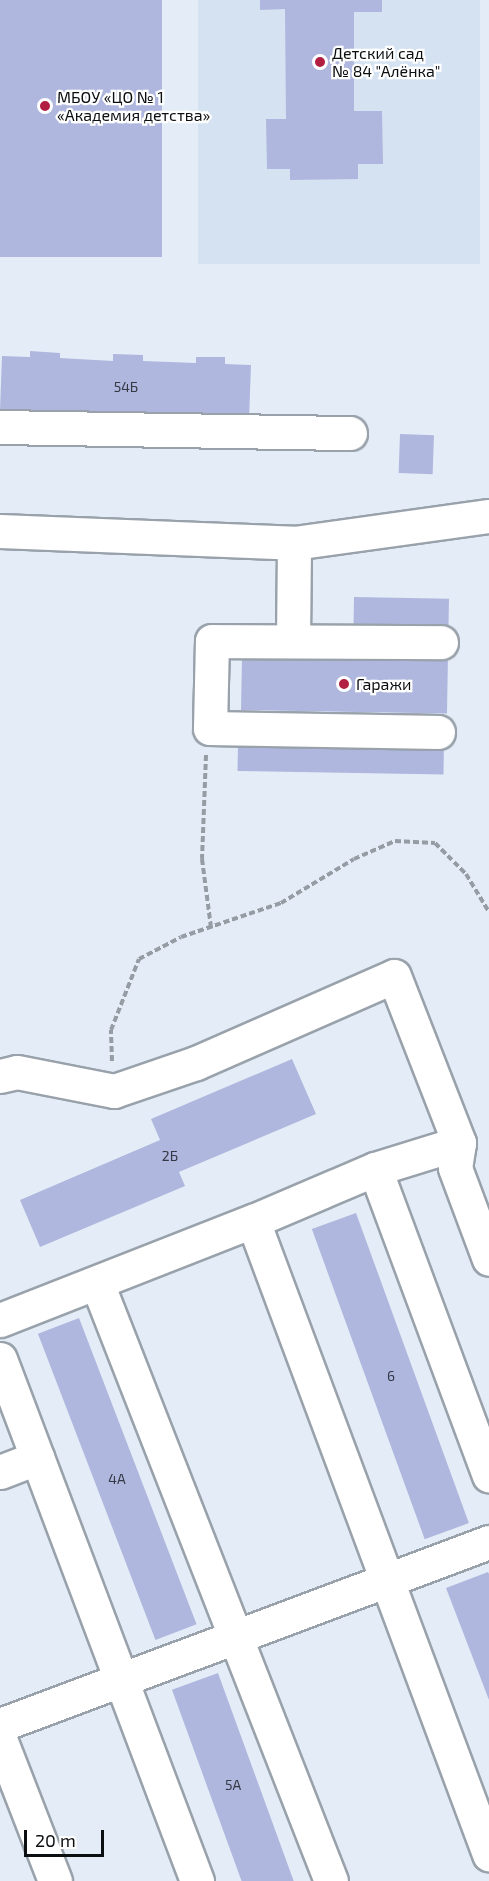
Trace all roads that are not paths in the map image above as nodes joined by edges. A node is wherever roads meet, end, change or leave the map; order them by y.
1 (0, 427) edge
2 (350, 433) dead end
3 (489, 516) edge
4 (0, 531) edge
5 (294, 543) junction
6 (293, 641) junction
7 (441, 642) dead end
8 (438, 732) dead end
9 (0, 1076) edge
10 (459, 1143) junction
11 (375, 1169) junction
12 (253, 1221) junction
13 (486, 1244) edge
14 (97, 1282) junction
15 (0, 1320) edge
16 (0, 1359) edge
17 (37, 1458) junction
18 (0, 1472) edge
19 (489, 1476) edge
20 (489, 1542) edge
21 (387, 1580) junction
22 (235, 1637) junction
23 (121, 1681) junction
24 (0, 1725) edge
25 (0, 1739) edge
26 (489, 1854) edge
27 (44, 1878) edge
28 (197, 1881) edge
29 (331, 1881) edge

1 - 2 street
3 - 5 street
4 - 5 street
5 - 6 street
6 - 7 street
6 - 8 street
9 - 10 street
10 - 11 street
10 - 13 street
11 - 12 street
11 - 19 street
12 - 14 street
12 - 21 street
14 - 15 street
14 - 22 street
16 - 17 street
17 - 18 street
17 - 23 street
20 - 21 street
21 - 22 street
21 - 26 street
22 - 23 street
22 - 29 street
23 - 24 street
23 - 28 street
25 - 27 street

